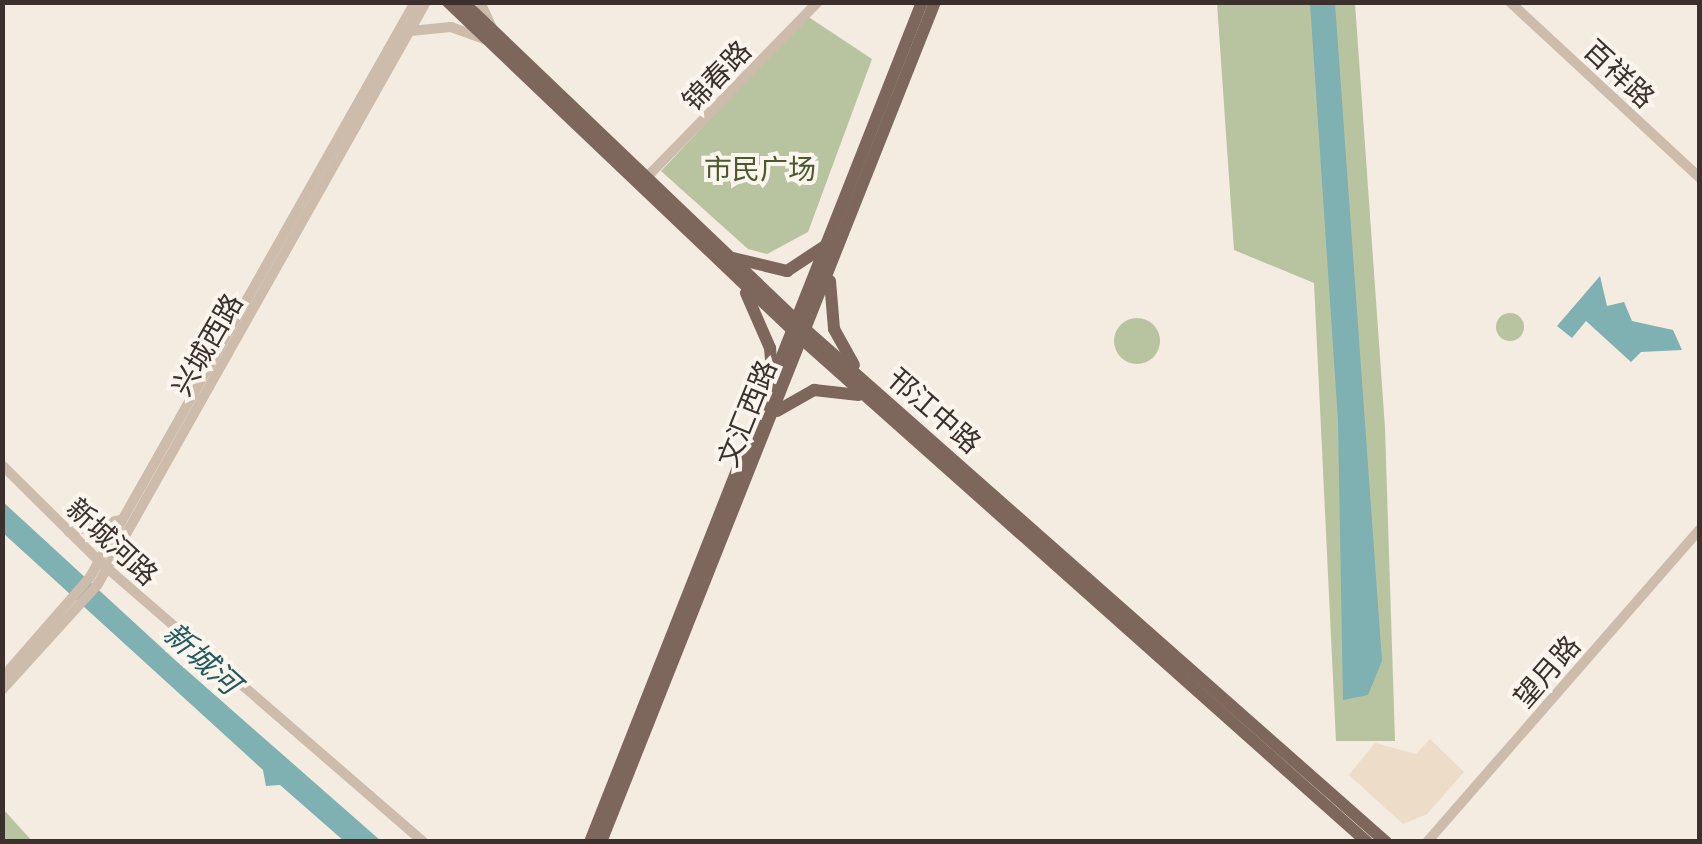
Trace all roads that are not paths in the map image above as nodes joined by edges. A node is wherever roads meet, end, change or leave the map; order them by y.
1 (407, 2) edge
2 (415, 2) edge
3 (426, 2) edge
4 (448, 2) edge
5 (463, 2) edge
6 (480, 2) edge
7 (818, 2) edge
8 (922, 2) edge
9 (935, 2) edge
10 (1510, 2) edge
11 (1520, 2) edge
12 (406, 28) junction
13 (492, 38) junction
14 (1700, 168) edge
15 (646, 178) junction
16 (1700, 178) edge
17 (830, 242) junction
18 (730, 258) junction
19 (830, 270) junction
20 (740, 282) junction
21 (800, 331) junction
22 (773, 387) junction
23 (868, 392) junction
24 (772, 416) junction
25 (2, 465) edge
26 (124, 516) junction
27 (1700, 529) edge
28 (69, 532) junction
29 (1700, 539) edge
30 (102, 564) junction
31 (76, 605) junction
32 (2, 678) edge
33 (2, 690) edge
34 (423, 842) edge
35 (590, 842) edge
36 (601, 842) edge
37 (1367, 842) edge
38 (1386, 842) edge
39 (1428, 842) edge
40 (1436, 842) edge

1 - 12 street
2 - 12 street, 兴城西路
3 - 12 street, 兴城西路
4 - 13 main road, 邗江中路
5 - 13 main road, 邗江中路
6 - 13 street
7 - 15 street, 锦春路
8 - 17 main road, 文汇西路
9 - 19 main road, 文汇西路
10 - 16 street, 百祥路
11 - 14 street, 百祥路
12 - 13 street
12 - 26 street, 兴城西路
12 - 30 street, 兴城西路
13 - 15 main road, 邗江中路
13 - 20 main road, 邗江中路
15 - 18 main road, 邗江中路
17 - 18 main road
17 - 21 main road, 文汇西路
18 - 21 main road, 邗江中路
19 - 21 main road, 文汇西路
19 - 23 main road
20 - 21 main road, 邗江中路
20 - 22 main road
21 - 22 main road, 文汇西路
21 - 23 main road, 邗江中路
21 - 24 main road, 文汇西路
22 - 35 main road, 文汇西路
23 - 24 main road
23 - 37 main road, 邗江中路
23 - 38 main road, 邗江中路
24 - 36 main road, 文汇西路
25 - 28 street, 新城河路
26 - 28 street
26 - 30 street, 兴城西路
27 - 39 street, 望月路
28 - 30 street, 新城河路
29 - 40 street, 望月路
30 - 31 street, 兴城西路
30 - 34 street, 新城河路
31 - 32 street, 兴城西路
31 - 33 street, 兴城西路

